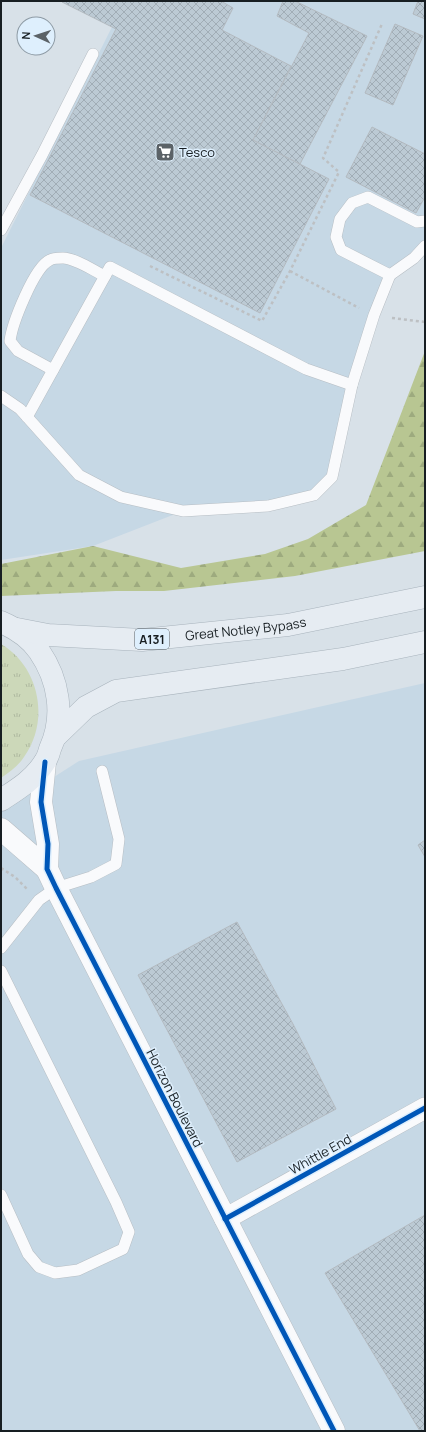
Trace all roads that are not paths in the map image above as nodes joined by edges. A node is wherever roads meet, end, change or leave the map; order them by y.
1 (93, 54) dead end
2 (425, 221) edge
3 (1, 230) edge
4 (425, 246) edge
5 (390, 275) junction
6 (105, 276) junction
7 (52, 370) junction
8 (352, 385) junction
9 (1, 396) edge
10 (27, 416) junction
11 (425, 597) edge
12 (9, 626) edge
13 (425, 642) edge
14 (56, 736) junction
15 (45, 762) junction
16 (102, 771) dead end
17 (1, 800) edge
18 (1, 829) edge
19 (47, 886) junction
20 (1, 948) edge
21 (1, 971) edge
22 (425, 1108) edge
23 (1, 1194) edge
24 (225, 1219) junction
25 (334, 1431) edge

1 - 3 lane
2 - 5 lane
4 - 5 lane
5 - 8 lane
6 - 7 lane
6 - 7 lane
6 - 8 lane
7 - 10 lane
8 - 10 lane
9 - 10 lane
11 - 12 highway, Great Notley Bypass / A131
12 - 14 highway
13 - 14 highway
14 - 15 highway
15 - 17 highway
15 - 19 street, Horizon Boulevard
16 - 19 lane
18 - 19 street, Horizon Boulevard
19 - 20 lane
19 - 24 street, Horizon Boulevard
21 - 23 lane
22 - 24 street, Whittle End
24 - 25 street, Horizon Boulevard

